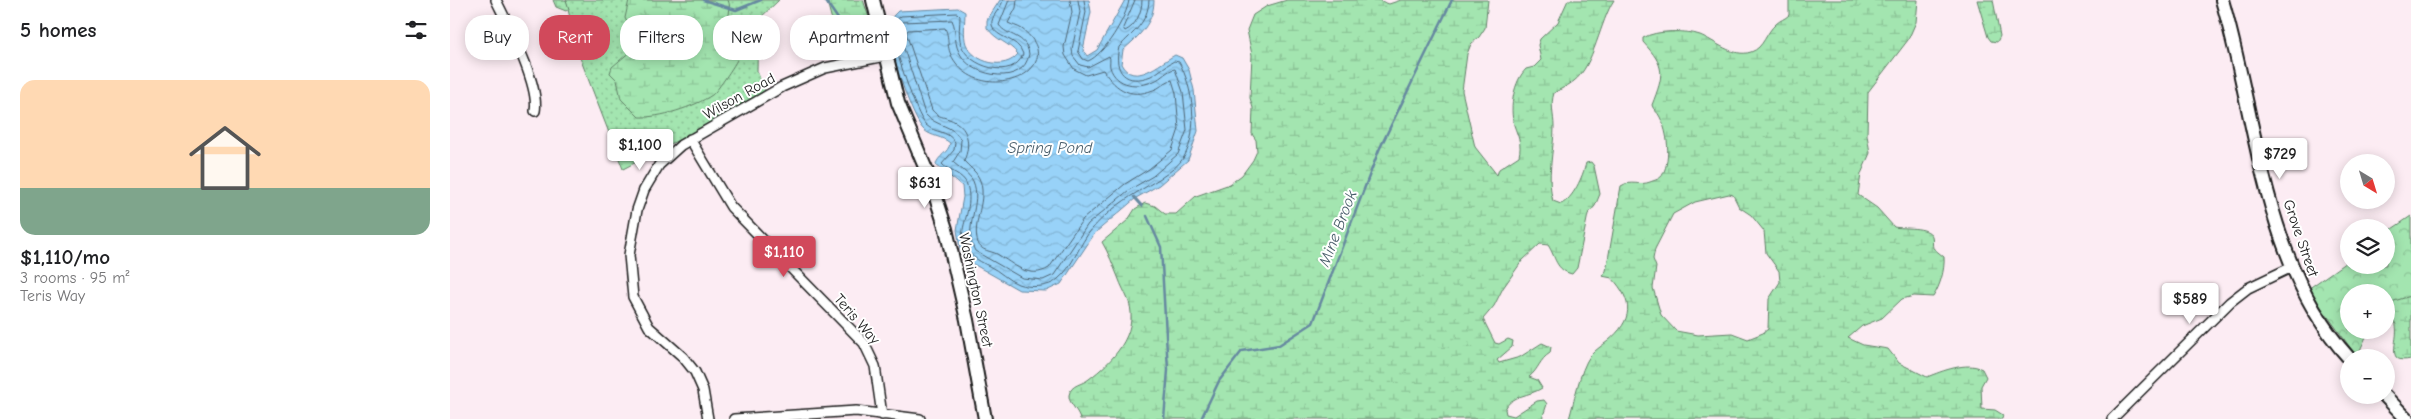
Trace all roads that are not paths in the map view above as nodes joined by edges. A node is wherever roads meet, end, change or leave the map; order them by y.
1 (496, 0) edge
2 (873, 0) edge
3 (2222, 0) edge
4 (876, 15) edge
5 (860, 60) edge
6 (886, 60) edge
7 (535, 111) dead end
8 (690, 139) junction
9 (2292, 267) junction
10 (2342, 349) edge
11 (2393, 404) edge
12 (882, 414) junction
13 (708, 419) edge
14 (734, 419) edge
15 (920, 419) edge
16 (985, 419) edge
17 (2112, 419) edge
18 (2407, 419) edge

1 - 7 street
2 - 4 main road, Washington Street
3 - 9 main road, Grove Street
5 - 8 street, Wilson Road
6 - 16 main road, Washington Street
8 - 12 street, Teris Way
8 - 13 street, Wilson Road
9 - 10 main road, Grove Street
9 - 17 street
11 - 18 main road
12 - 14 street
12 - 15 street

